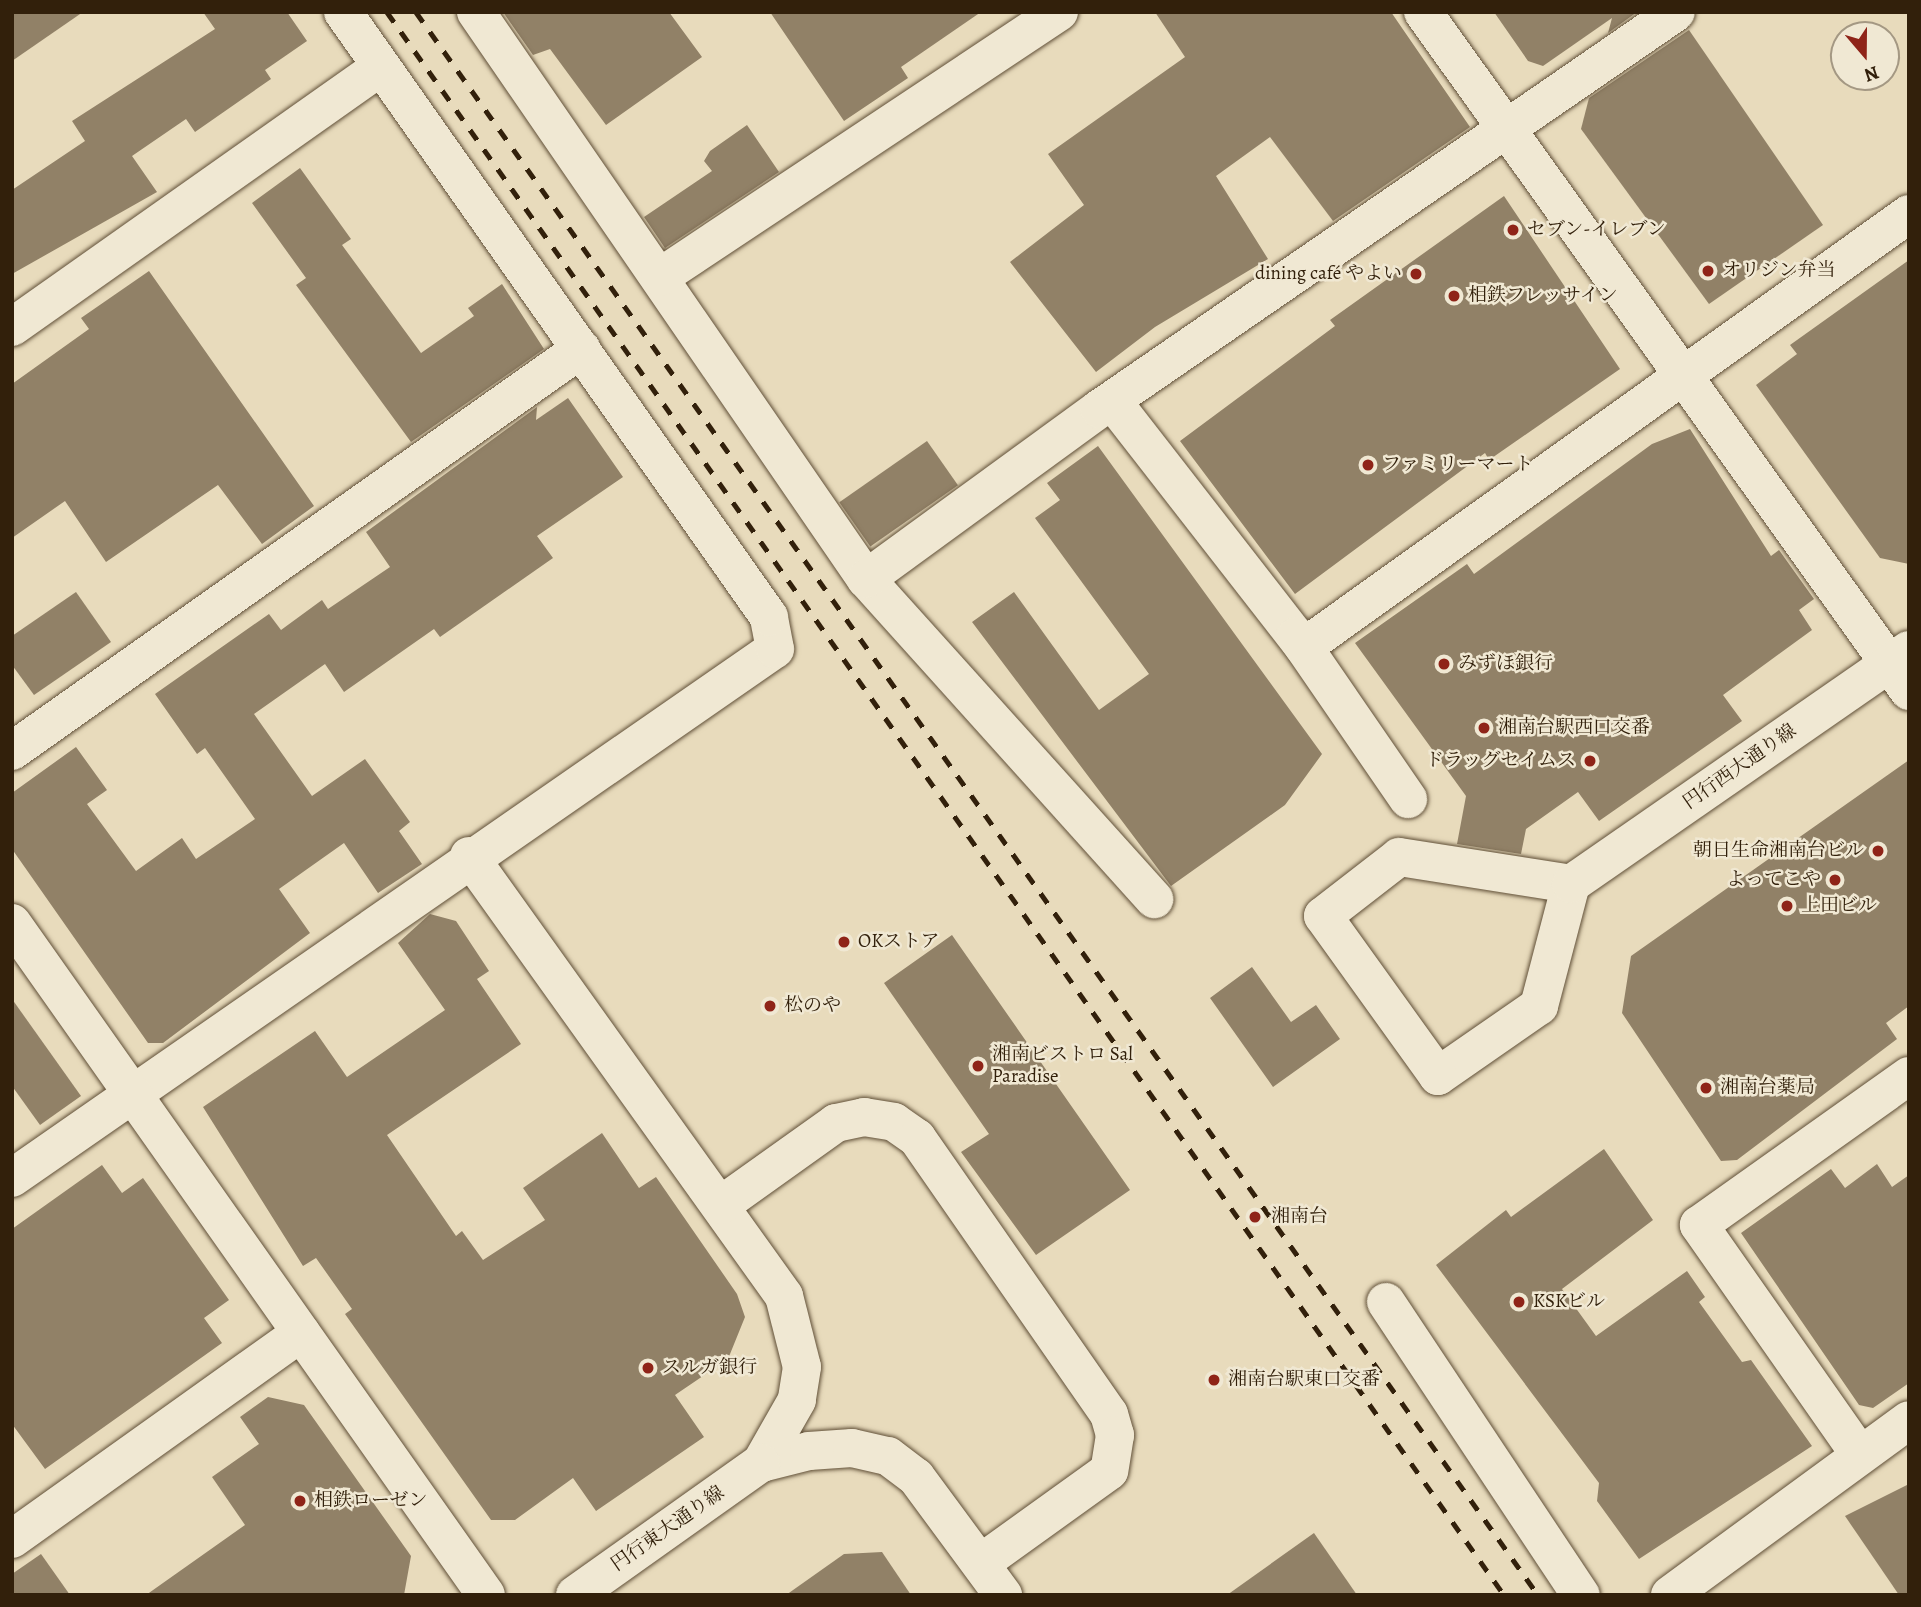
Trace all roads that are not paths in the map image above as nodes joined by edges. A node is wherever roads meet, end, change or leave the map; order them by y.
1 (343, 12) edge
2 (1059, 12) edge
3 (1423, 12) edge
4 (1676, 12) edge
5 (481, 14) edge
6 (381, 67) junction
7 (1508, 131) junction
8 (1909, 214) edge
9 (660, 276) junction
10 (12, 327) edge
11 (581, 349) junction
12 (1682, 373) junction
13 (1113, 402) junction
14 (866, 579) junction
15 (1296, 636) junction
16 (1902, 668) edge
17 (12, 751) edge
18 (1408, 799) dead end
19 (469, 856) junction
20 (1571, 884) junction
21 (1154, 899) dead end
22 (12, 923) edge
23 (1909, 1076) edge
24 (133, 1094) junction
25 (12, 1178) edge
26 (721, 1205) junction
27 (1387, 1302) dead end
28 (301, 1332) junction
29 (1909, 1420) edge
30 (1860, 1455) junction
31 (761, 1463) junction
32 (12, 1539) edge
33 (981, 1563) junction
34 (486, 1595) edge
35 (575, 1595) edge
36 (1003, 1595) edge
37 (1581, 1595) edge
38 (1670, 1595) edge

1 - 6 street
2 - 9 street
3 - 7 street
4 - 7 street
5 - 9 street
6 - 10 street
6 - 11 street
7 - 12 street
7 - 13 street
8 - 12 street
9 - 14 street
11 - 17 street
11 - 19 street
12 - 15 street
12 - 16 street
13 - 14 street
13 - 15 street
14 - 21 street
15 - 18 street
16 - 20 street, 円行西大通り線
19 - 24 street
19 - 26 street
20 - 20 street
22 - 24 street
23 - 30 street
24 - 25 street
24 - 28 street
26 - 31 street
26 - 33 street
27 - 37 street
28 - 32 street
28 - 34 street
29 - 30 street
30 - 38 street
31 - 33 street
31 - 35 street, 円行東大通り線
33 - 36 street

